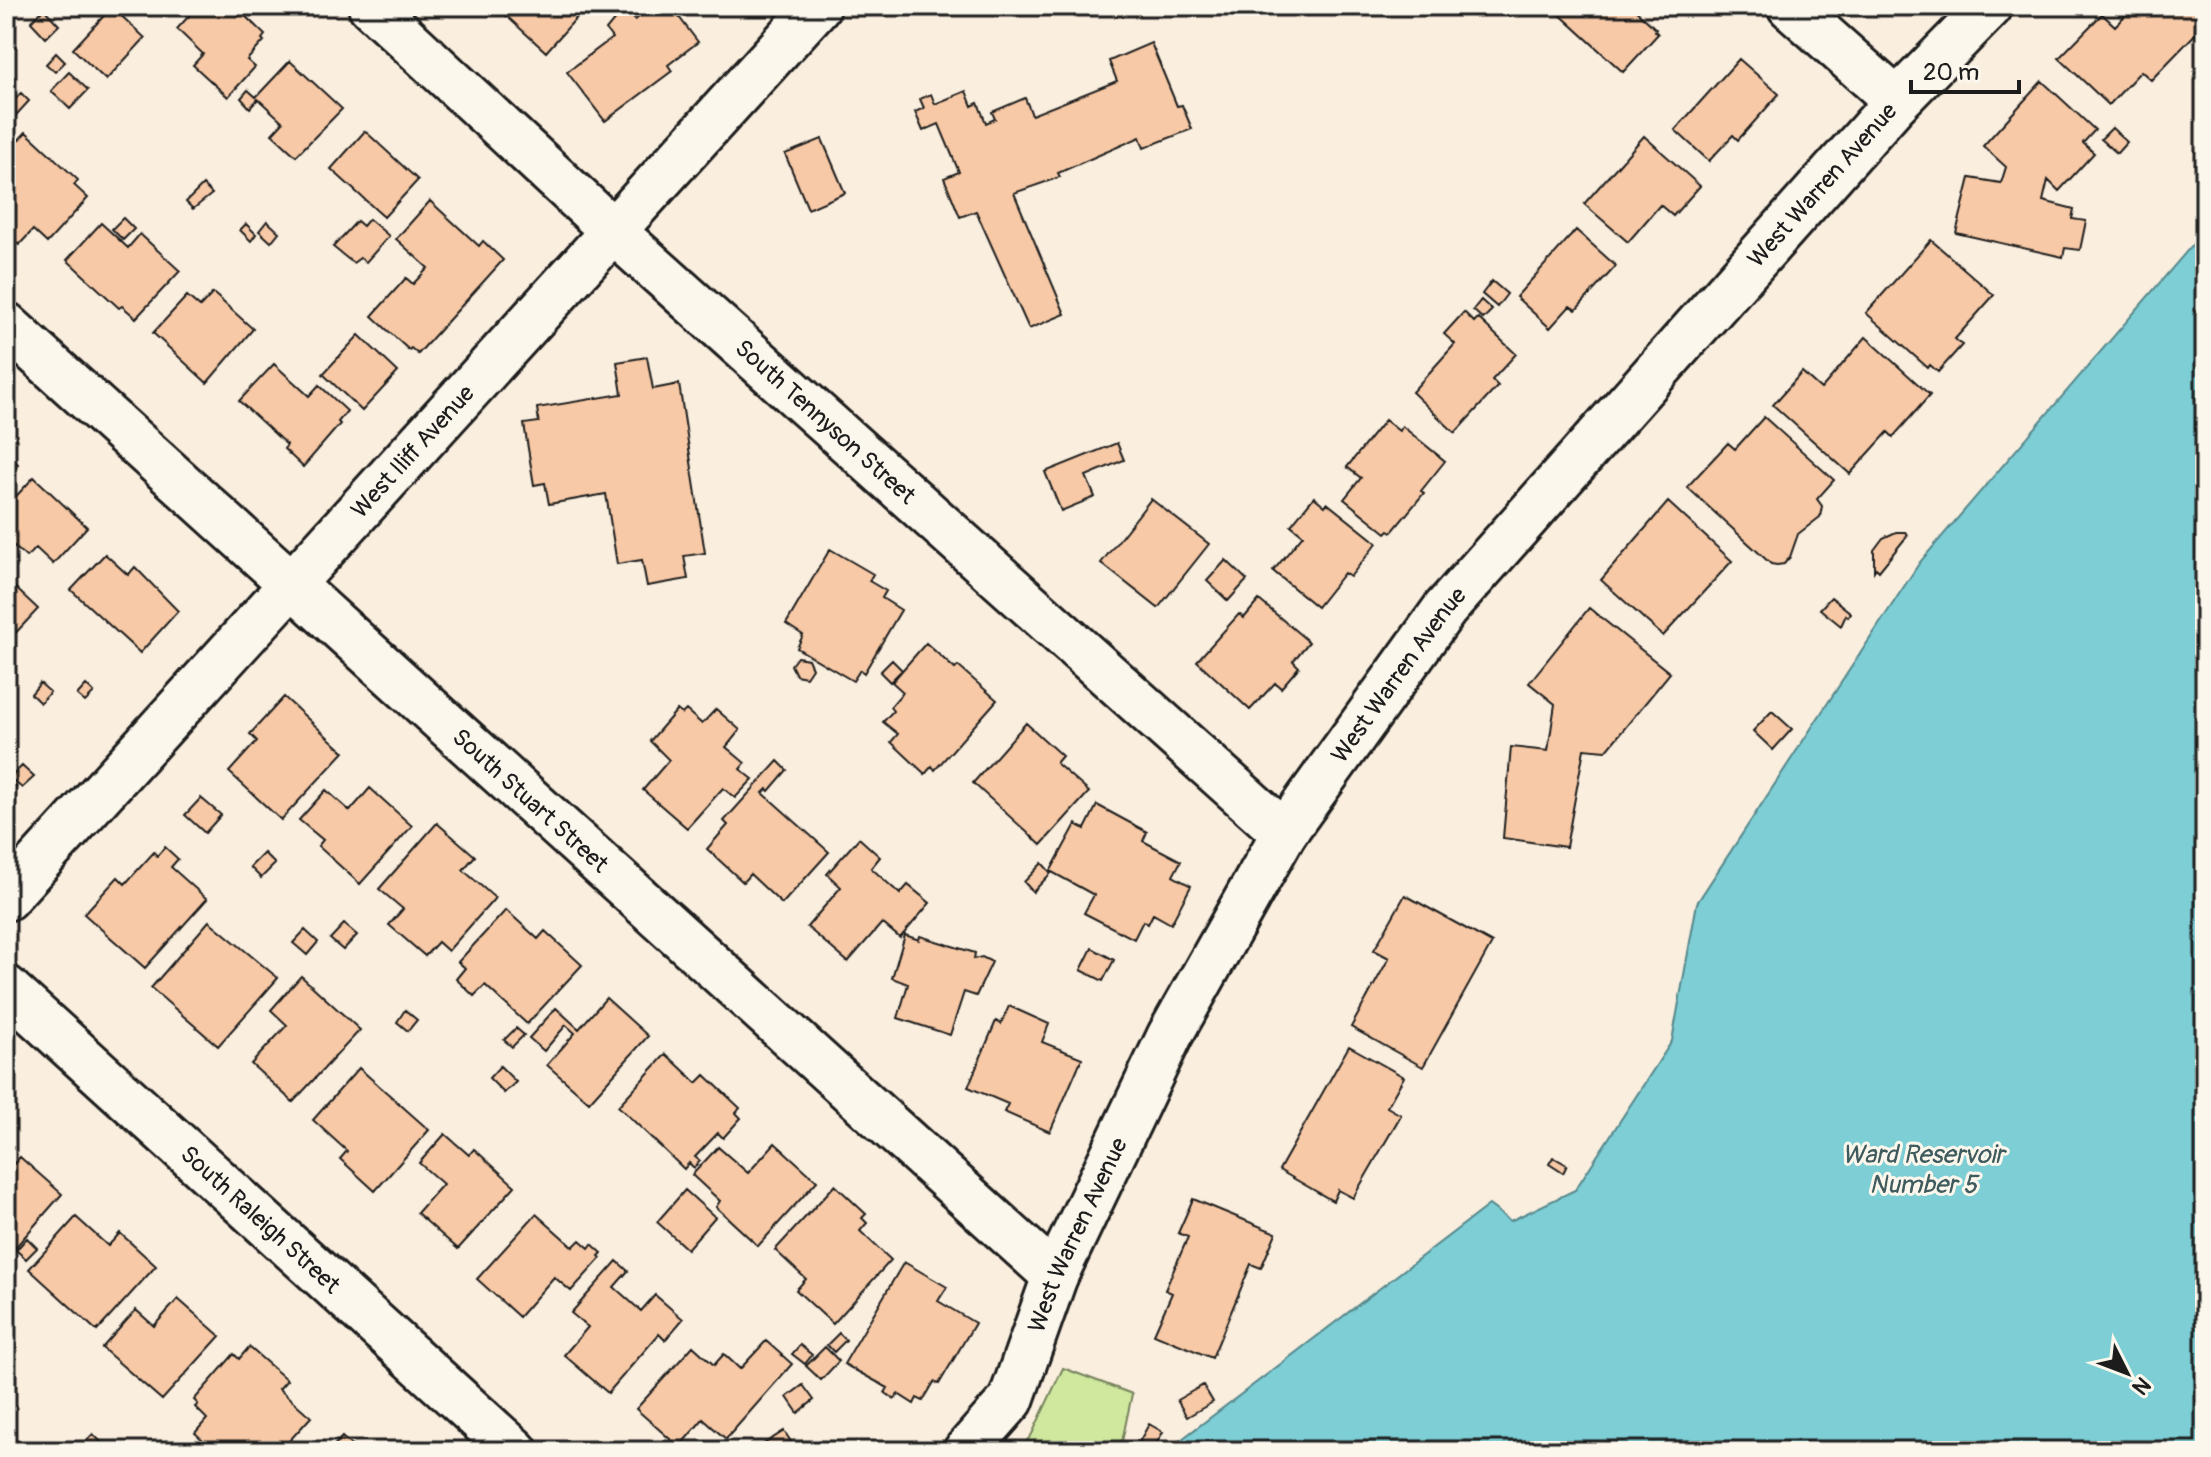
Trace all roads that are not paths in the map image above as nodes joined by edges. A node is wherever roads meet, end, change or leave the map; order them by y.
1 (371, 6) edge
2 (818, 6) edge
3 (1790, 6) edge
4 (1990, 6) edge
5 (1897, 101) junction
6 (613, 231) junction
7 (6, 325) edge
8 (291, 585) junction
9 (1284, 833) junction
10 (6, 898) edge
11 (6, 988) edge
12 (1055, 1276) junction
13 (515, 1451) edge
14 (966, 1451) edge

1 - 6 street, South Tennyson Street
2 - 6 street, West Iliff Avenue
3 - 5 street
4 - 5 street, West Warren Avenue
5 - 9 street, West Warren Avenue
6 - 8 street, West Iliff Avenue
6 - 9 street, South Tennyson Street
7 - 8 street, South Stuart Street
8 - 10 street, West Iliff Avenue
8 - 12 street, South Stuart Street
9 - 12 street, West Warren Avenue
11 - 13 street, South Raleigh Street
12 - 14 street, West Warren Avenue

